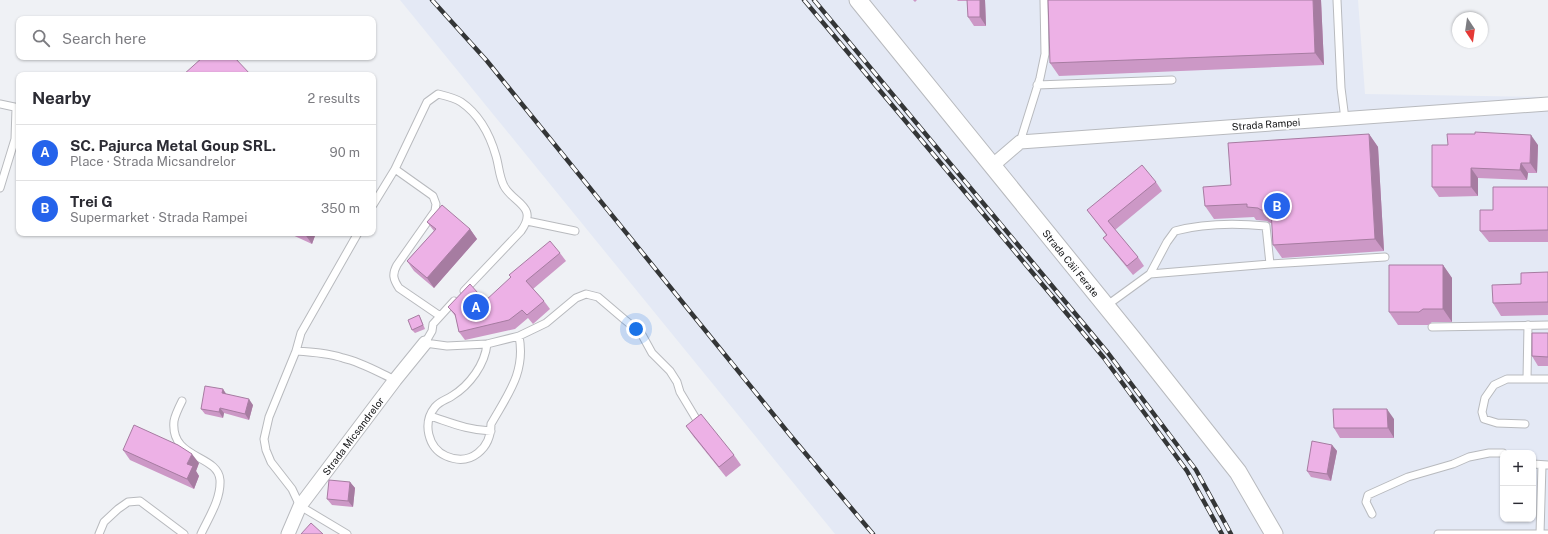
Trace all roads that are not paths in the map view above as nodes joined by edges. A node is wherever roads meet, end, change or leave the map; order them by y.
1 (858, 0) edge
2 (1044, 0) edge
3 (1337, 0) edge
4 (1172, 80) dead end
5 (1037, 85) junction
6 (0, 104) edge
7 (1548, 104) edge
8 (16, 108) edge
9 (1344, 119) junction
10 (16, 129) edge
11 (1020, 142) junction
12 (992, 166) junction
13 (395, 169) junction
14 (0, 188) edge
15 (376, 200) edge
16 (527, 221) junction
17 (575, 231) dead end
18 (356, 236) edge
19 (1385, 257) dead end
20 (1270, 264) junction
21 (1150, 274) junction
22 (1106, 306) junction
23 (440, 316) junction
24 (1528, 325) junction
25 (1548, 325) edge
26 (1432, 327) dead end
27 (520, 336) junction
28 (426, 343) junction
29 (487, 344) junction
30 (296, 350) junction
31 (1528, 379) junction
32 (1548, 379) edge
33 (395, 380) junction
34 (182, 401) dead end
35 (430, 416) junction
36 (698, 422) edge
37 (1525, 424) dead end
38 (491, 431) junction
39 (1500, 454) edge
40 (1545, 465) edge
41 (300, 506) junction
42 (1372, 514) dead end
43 (99, 534) edge
44 (184, 534) edge
45 (201, 534) edge
46 (288, 534) edge
47 (347, 534) edge
48 (1274, 534) edge
49 (1438, 534) edge
50 (1540, 534) edge
51 (1548, 534) edge

1 - 12 street, Strada Căii Ferate
2 - 5 lane
3 - 9 lane
4 - 5 lane
5 - 11 lane
6 - 8 lane
7 - 9 street, Strada Rampei
9 - 11 street, Strada Rampei
10 - 14 lane
11 - 12 street
12 - 22 street, Strada Căii Ferate
13 - 15 lane
13 - 16 lane
13 - 23 lane
16 - 17 lane
16 - 23 lane
18 - 30 lane
19 - 20 lane
20 - 21 lane
20 - 21 lane
21 - 22 lane
22 - 48 street, Strada Căii Ferate
23 - 28 lane
24 - 25 lane
24 - 26 lane
24 - 31 lane
27 - 29 lane
27 - 36 lane
27 - 38 lane
28 - 29 lane
28 - 33 street, Strada Micsandrelor
29 - 35 lane
30 - 33 lane
30 - 41 lane
31 - 32 lane
31 - 37 lane
33 - 41 street, Strada Micsandrelor
34 - 45 lane
35 - 38 lane
35 - 38 lane
39 - 42 lane
40 - 50 lane
41 - 46 street, Strada Micsandrelor
41 - 47 lane
43 - 44 lane
49 - 50 lane
50 - 51 lane

